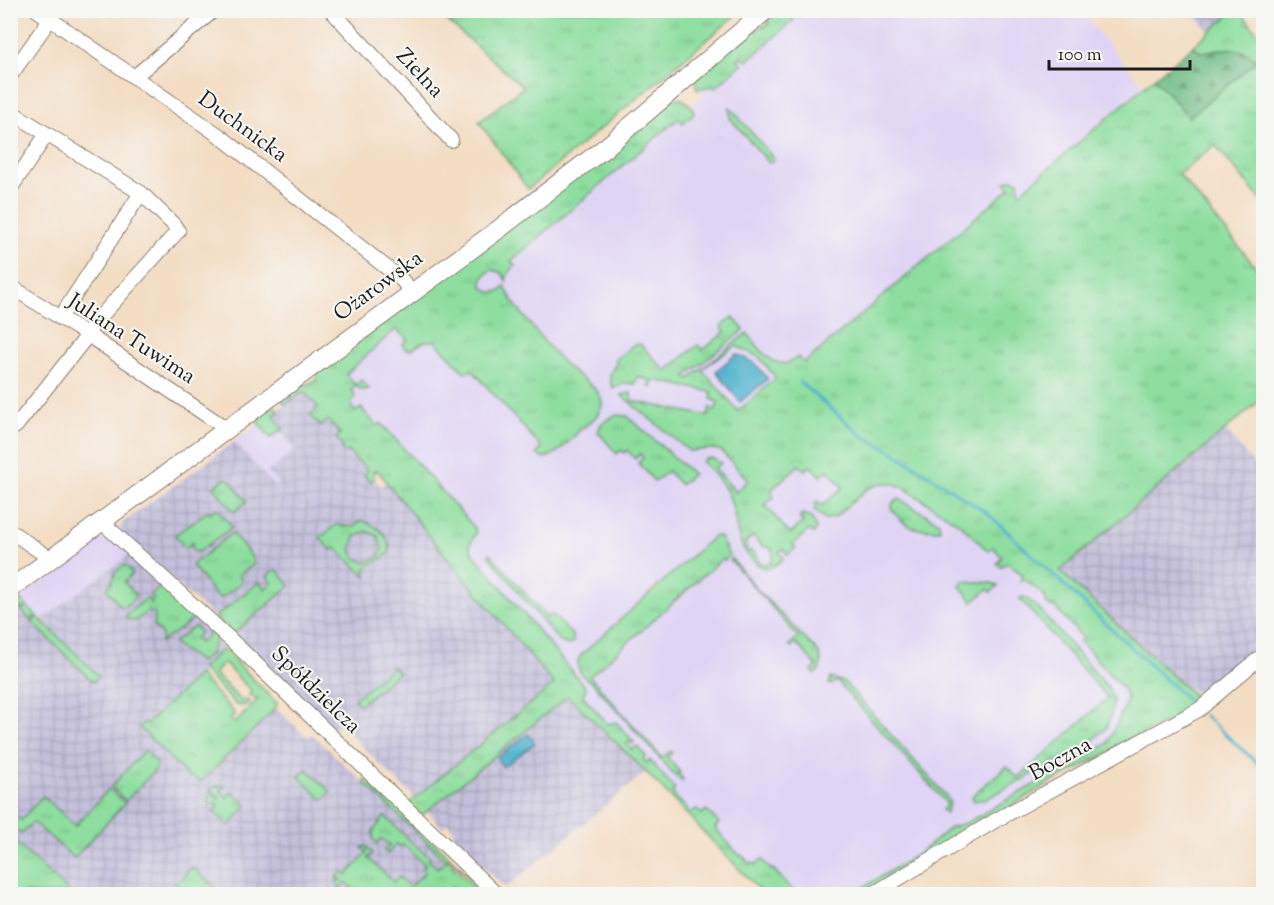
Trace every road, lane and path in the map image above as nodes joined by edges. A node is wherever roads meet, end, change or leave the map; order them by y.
1 (37, 10) edge
2 (214, 10) edge
3 (331, 10) edge
4 (766, 10) edge
5 (50, 19) junction
6 (10, 76) edge
7 (136, 78) junction
8 (10, 111) edge
9 (46, 134) junction
10 (451, 140) dead end
11 (10, 189) edge
12 (141, 193) junction
13 (10, 286) edge
14 (412, 292) junction
15 (60, 318) junction
16 (88, 336) junction
17 (10, 429) edge
18 (227, 429) junction
19 (102, 522) junction
20 (10, 531) edge
21 (51, 559) junction
22 (10, 589) edge
23 (1263, 654) edge
24 (496, 894) edge
25 (873, 894) edge

1 - 5 street, Duchnicka
2 - 7 street
3 - 10 street, Zielna
4 - 14 main road, Ożarowska
5 - 6 street
5 - 7 street, Duchnicka
7 - 14 street, Duchnicka
8 - 9 street
9 - 11 street
9 - 12 street
12 - 15 street
12 - 16 street
13 - 15 street, Juliana Tuwima
14 - 18 main road, Ożarowska
15 - 16 street, Juliana Tuwima
16 - 17 street
16 - 18 street, Juliana Tuwima
18 - 19 main road, Ożarowska
19 - 21 main road, Ożarowska
19 - 24 street, Spółdzielcza
20 - 21 street
21 - 22 main road, Ożarowska
23 - 25 street, Boczna

